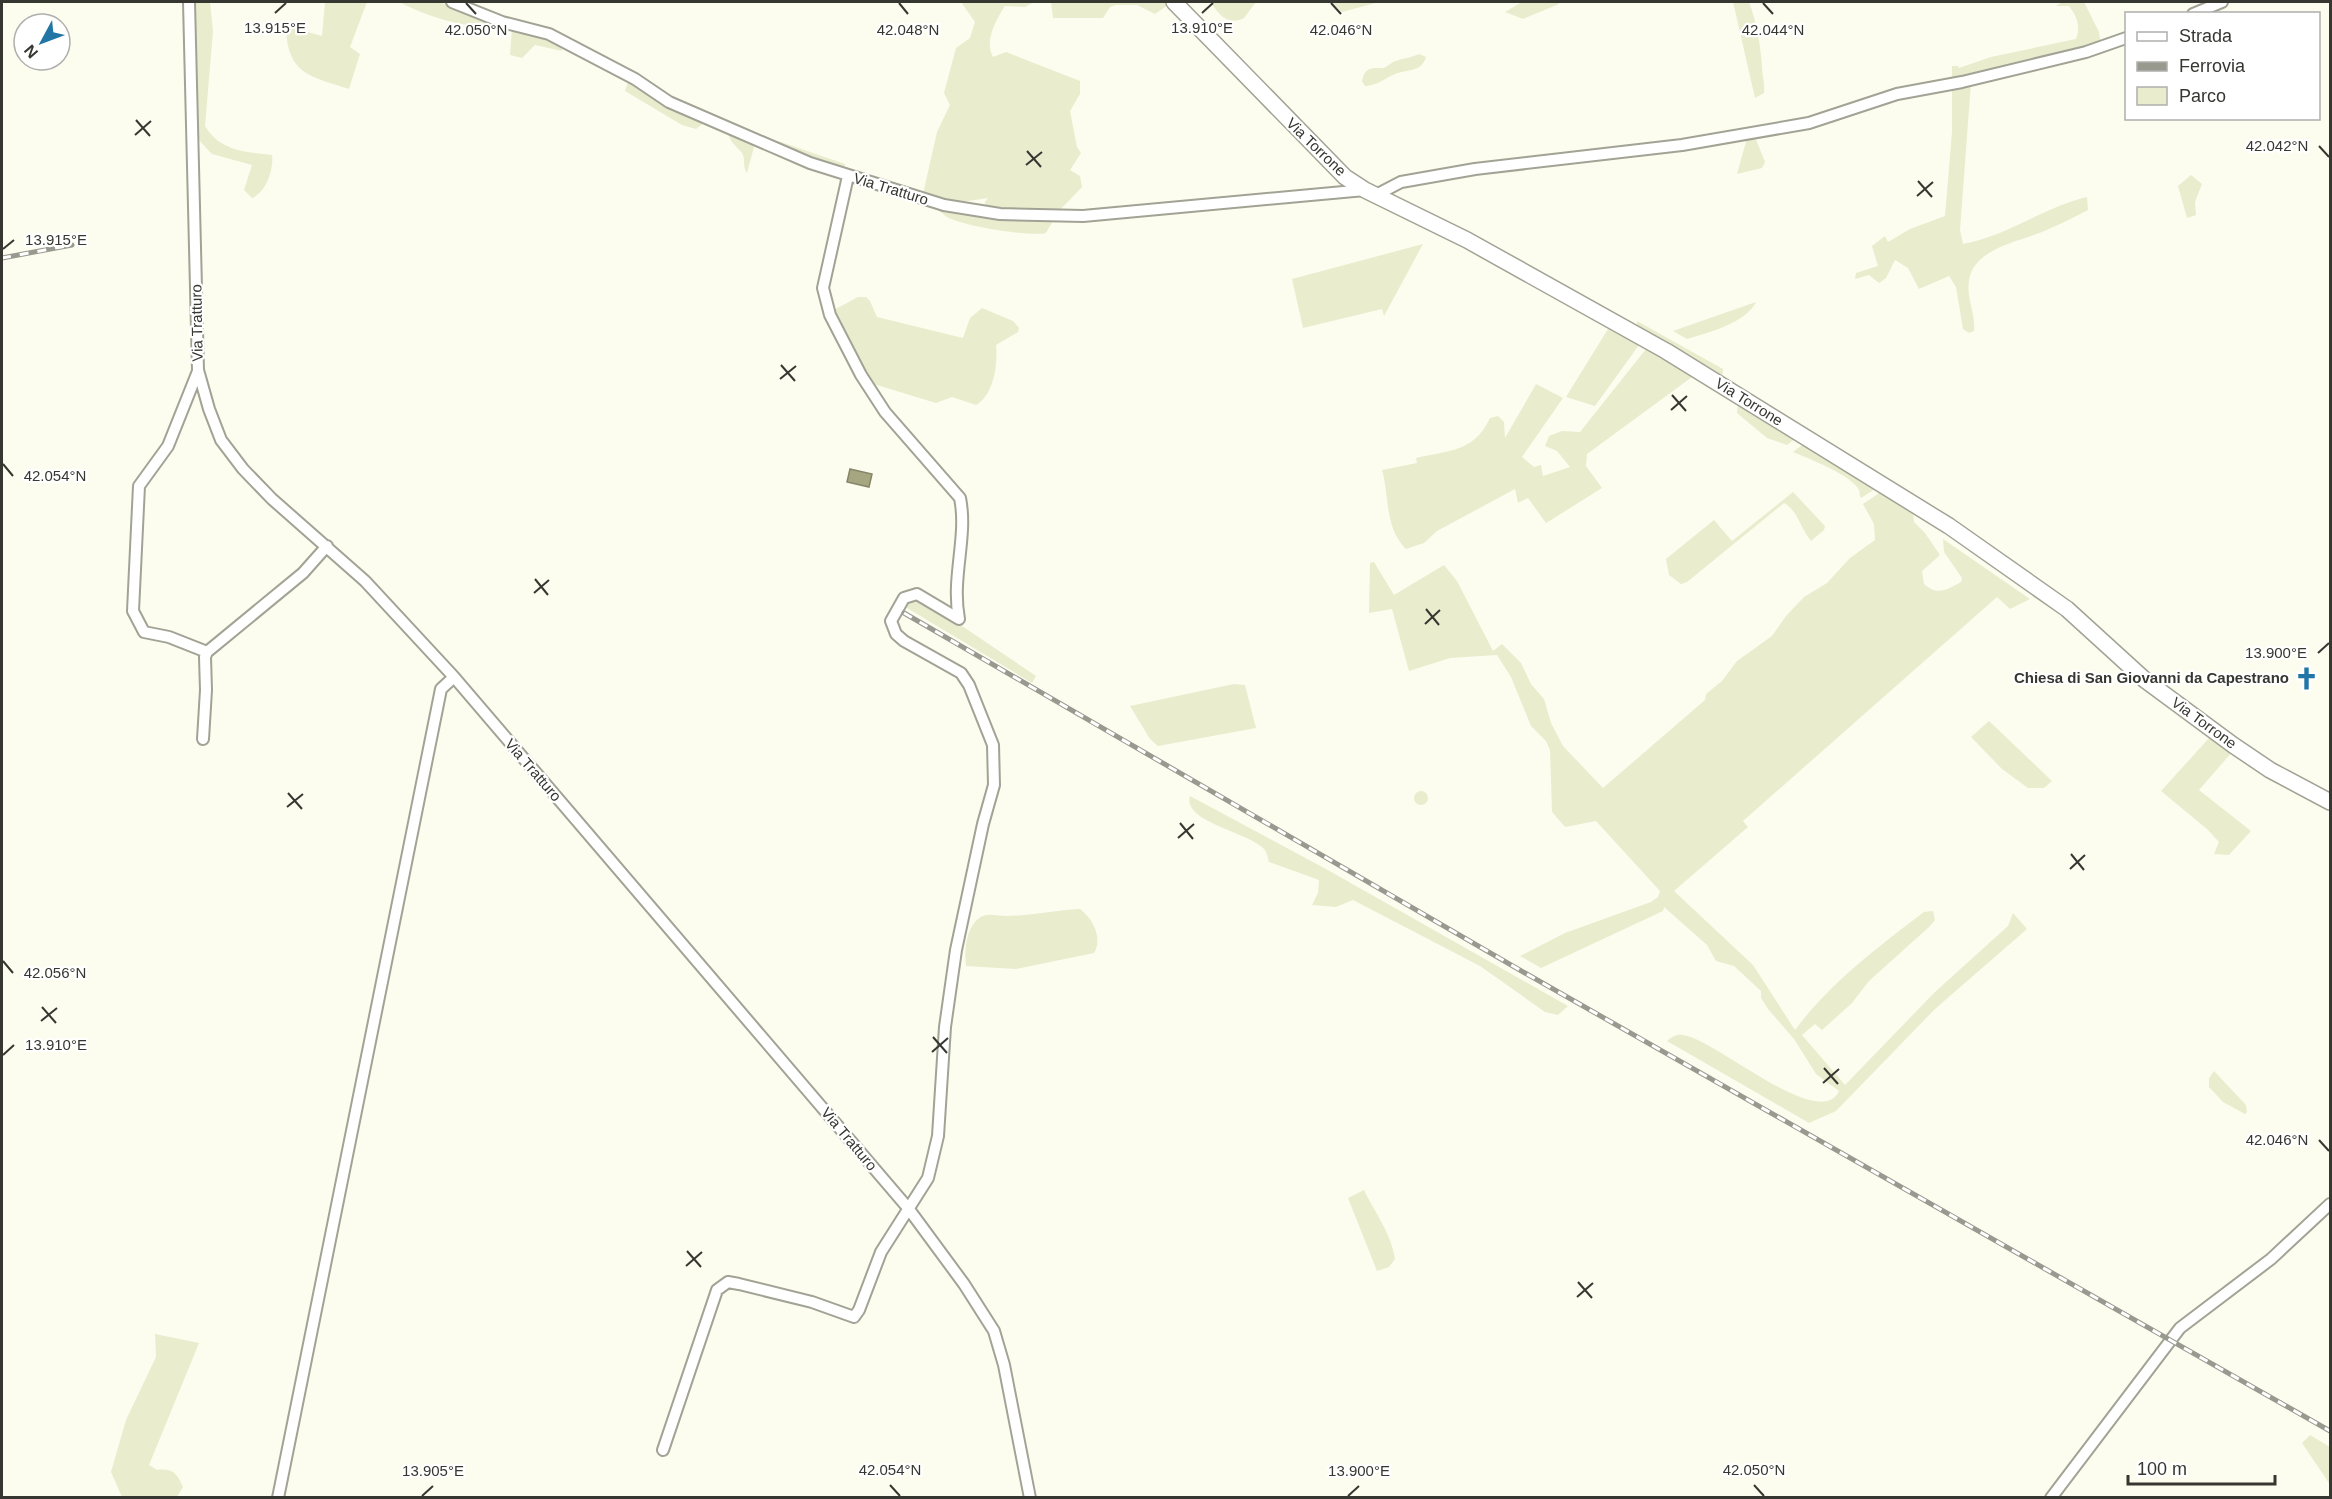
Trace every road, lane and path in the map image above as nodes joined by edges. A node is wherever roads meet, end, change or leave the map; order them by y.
1 (189, 2) edge
2 (452, 2) edge
3 (1174, 2) edge
4 (2222, 2) edge
5 (2198, 12) edge
6 (2125, 39) edge
7 (849, 176) junction
8 (1370, 192) junction
9 (198, 370) junction
10 (188, 401) junction
11 (209, 409) junction
12 (327, 546) junction
13 (207, 652) junction
14 (454, 677) junction
15 (203, 739) dead end
16 (2331, 802) edge
17 (2331, 1204) edge
18 (908, 1208) junction
19 (663, 1450) dead end
20 (278, 1497) edge
21 (1030, 1497) edge
22 (2050, 1497) edge

1 - 9 street, Via Tratturo
2 - 7 street, Via Tratturo
3 - 8 main road, Via Torrone
4 - 5 street
6 - 8 street
7 - 8 street, Via Tratturo
7 - 18 street
8 - 16 main road, Via Torrone
9 - 10 street
9 - 11 street, Via Tratturo
10 - 11 street
10 - 13 street
11 - 12 street, Via Tratturo
12 - 13 street
12 - 14 street, Via Tratturo
13 - 15 street
14 - 18 street, Via Tratturo
14 - 20 street
17 - 22 street
18 - 19 street
18 - 21 street, Via Tratturo

